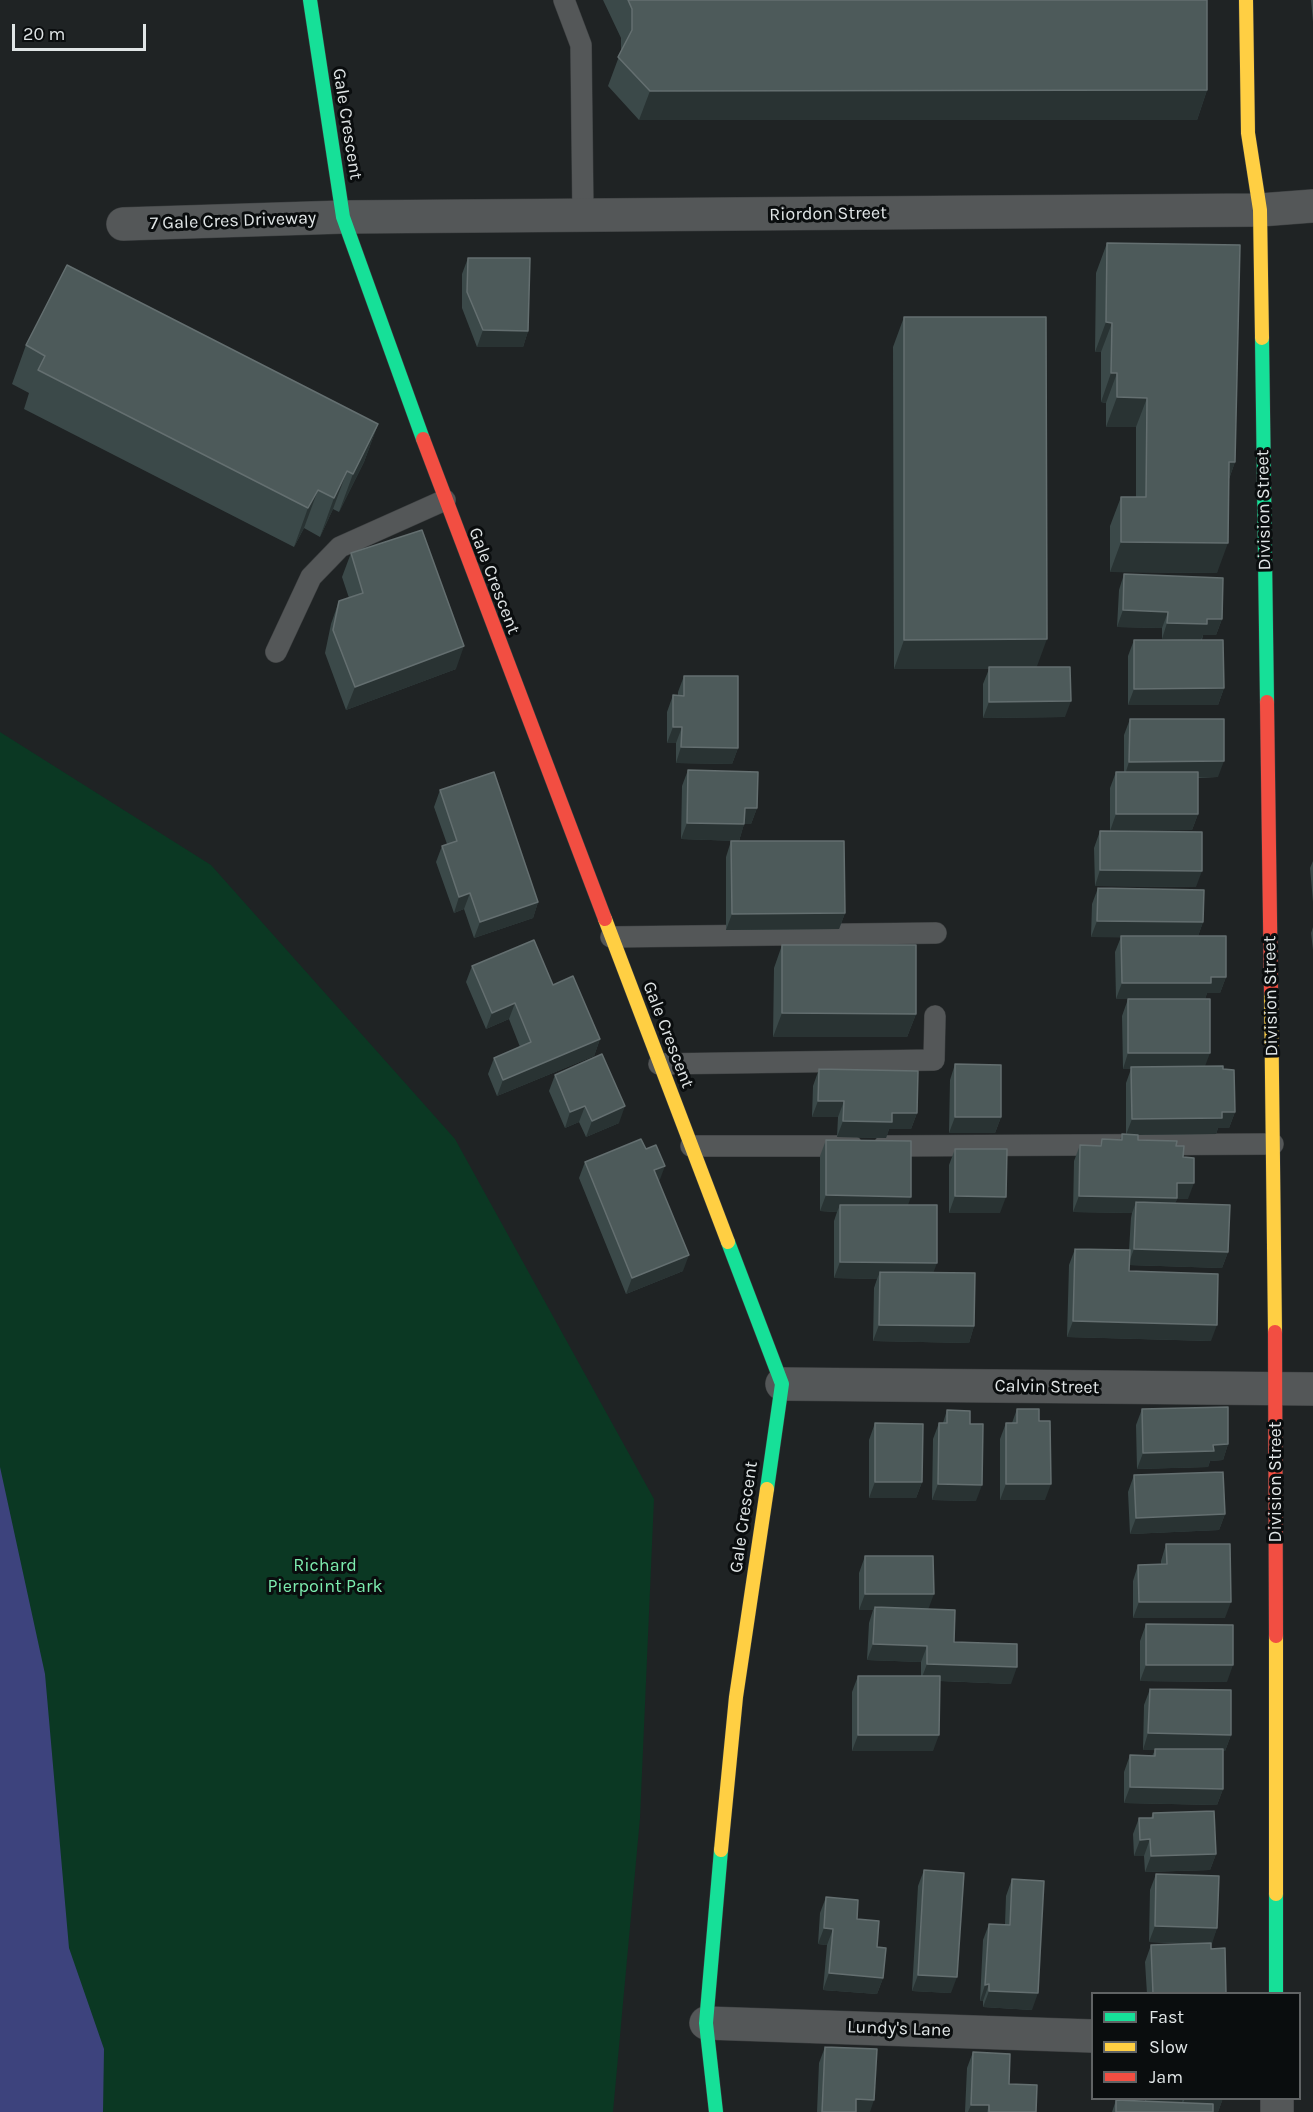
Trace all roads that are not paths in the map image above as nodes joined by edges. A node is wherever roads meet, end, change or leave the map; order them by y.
1 (310, 0) edge
2 (564, 0) edge
3 (1246, 0) edge
4 (1313, 206) edge
5 (1260, 210) junction
6 (583, 216) junction
7 (343, 217) junction
8 (123, 224) dead end
9 (444, 501) junction
10 (276, 652) dead end
11 (936, 933) dead end
12 (611, 937) junction
13 (935, 1016) dead end
14 (659, 1064) junction
15 (1273, 1144) junction
16 (691, 1146) junction
17 (782, 1384) junction
18 (1276, 1389) junction
19 (1313, 1389) edge
20 (1276, 1992) edge
21 (706, 2022) junction
22 (1091, 2036) edge
23 (716, 2112) edge

1 - 7 street, Gale Crescent
2 - 6 lane
3 - 5 street, Division Street
4 - 5 street, Riordon Street
5 - 6 street, Riordon Street
5 - 15 street, Division Street
6 - 7 street, Riordon Street
7 - 8 street, 7 Gale Cres Driveway
7 - 9 street, Gale Crescent
9 - 10 lane
9 - 12 street, Gale Crescent
11 - 12 lane
12 - 14 street, Gale Crescent
13 - 14 lane
14 - 16 street, Gale Crescent
15 - 16 lane
15 - 18 street, Division Street
16 - 17 street, Gale Crescent
17 - 18 street, Calvin Street
17 - 21 street, Gale Crescent
18 - 19 street, Calvin Street
18 - 20 street, Division Street
21 - 22 street, Lundy's Lane
21 - 23 street, Gale Crescent

